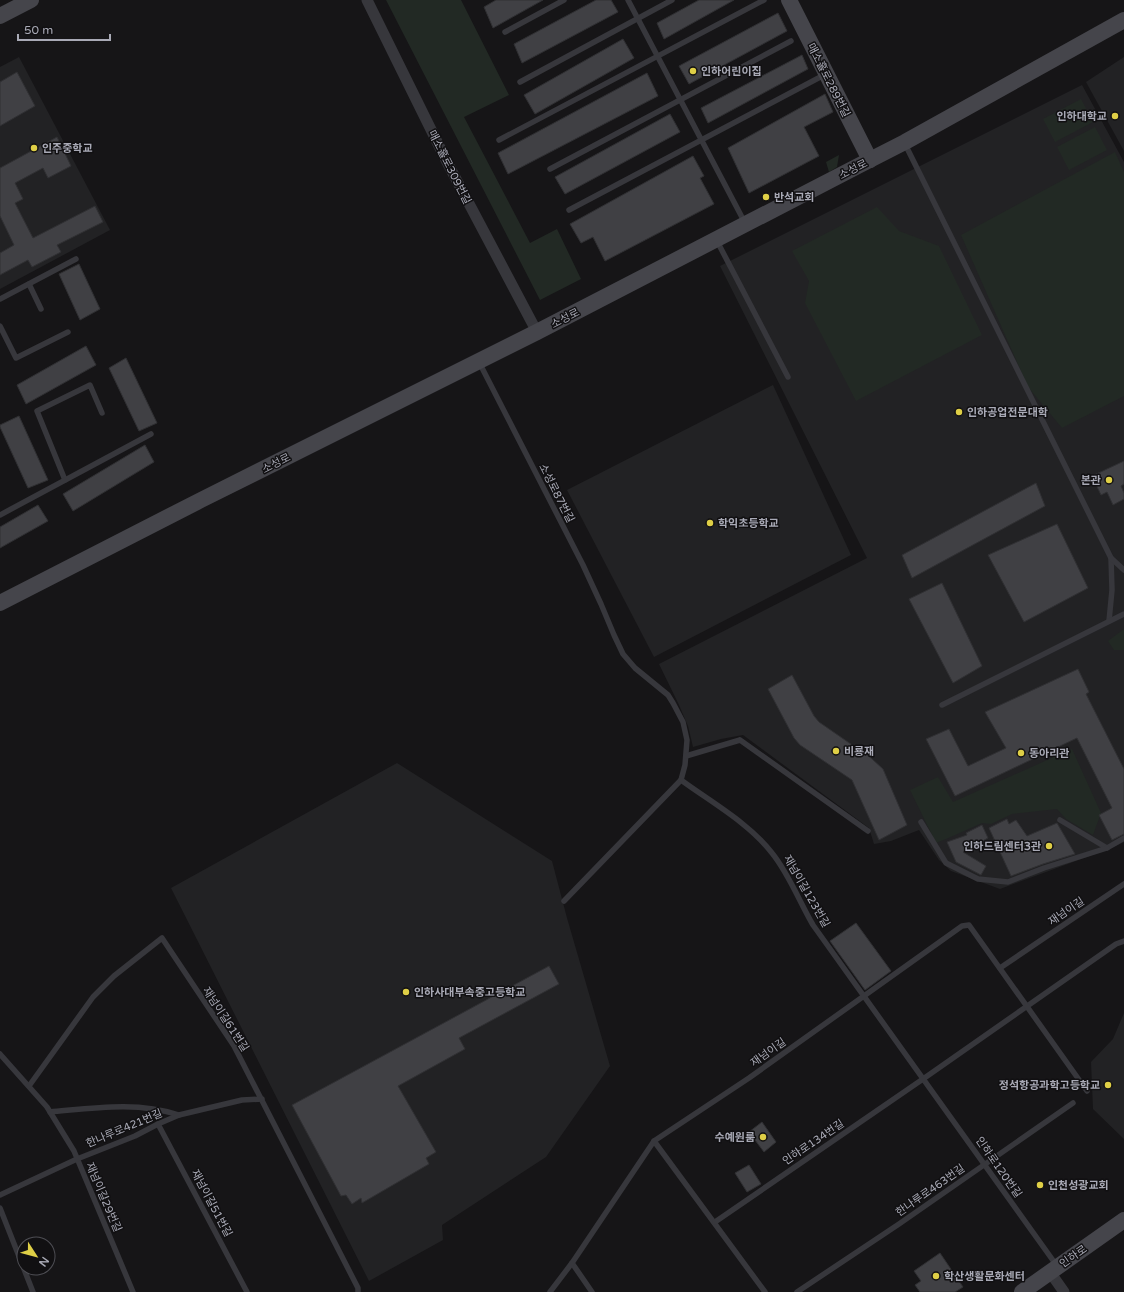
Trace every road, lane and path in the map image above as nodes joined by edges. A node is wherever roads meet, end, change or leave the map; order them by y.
1 (31, 0) edge
2 (367, 0) edge
3 (564, 0) edge
4 (628, 0) edge
5 (672, 0) edge
6 (764, 0) edge
7 (789, 0) edge
8 (0, 16) edge
9 (637, 18) junction
10 (1124, 20) edge
11 (505, 32) dead end
12 (791, 41) dead end
13 (657, 56) junction
14 (826, 74) junction
15 (520, 82) dead end
16 (680, 100) junction
17 (499, 140) dead end
18 (702, 141) junction
19 (905, 142) junction
20 (870, 160) junction
21 (550, 169) dead end
22 (569, 210) dead end
23 (745, 224) junction
24 (716, 240) junction
25 (76, 259) dead end
26 (29, 284) junction
27 (0, 299) edge
28 (41, 309) dead end
29 (0, 326) edge
30 (68, 332) dead end
31 (537, 332) junction
32 (478, 361) junction
33 (788, 377) dead end
34 (102, 413) dead end
35 (151, 434) dead end
36 (65, 480) junction
37 (0, 515) edge
38 (1111, 558) junction
39 (1124, 570) edge
40 (0, 604) edge
41 (1124, 614) edge
42 (1110, 621) junction
43 (942, 705) dead end
44 (740, 740) junction
45 (686, 756) junction
46 (681, 780) junction
47 (1060, 820) dead end
48 (921, 822) dead end
49 (1124, 838) edge
50 (1107, 848) junction
51 (1124, 884) edge
52 (564, 901) dead end
53 (1124, 941) edge
54 (1000, 968) junction
55 (864, 996) junction
56 (1027, 1006) junction
57 (0, 1054) edge
58 (923, 1079) junction
59 (29, 1086) junction
60 (1087, 1091) dead end
61 (262, 1099) junction
62 (1073, 1103) dead end
63 (50, 1112) junction
64 (179, 1115) junction
65 (158, 1124) junction
66 (654, 1141) junction
67 (77, 1159) junction
68 (984, 1164) junction
69 (0, 1195) edge
70 (0, 1208) edge
71 (1124, 1220) edge
72 (715, 1222) junction
73 (572, 1263) junction
74 (1054, 1270) junction
75 (33, 1292) edge
76 (133, 1292) edge
77 (247, 1292) edge
78 (358, 1292) edge
79 (550, 1292) edge
80 (592, 1292) edge
81 (765, 1292) edge
82 (797, 1292) edge
83 (1022, 1292) edge
84 (1064, 1292) edge

1 - 8 main road
2 - 31 street, 매소홀로309번길
3 - 11 lane
4 - 9 lane
5 - 9 lane
6 - 13 lane
7 - 14 main road, 매소홀로289번길
9 - 13 lane
9 - 15 lane
10 - 19 main road, 소성로
12 - 16 lane
13 - 16 lane
13 - 17 lane
14 - 18 lane
14 - 20 main road, 매소홀로289번길
16 - 18 lane
16 - 21 lane
18 - 22 lane
18 - 23 lane
19 - 20 main road, 소성로
19 - 38 lane
20 - 23 main road, 소성로
23 - 24 main road, 소성로
24 - 31 main road, 소성로
24 - 33 lane
25 - 26 lane
26 - 27 lane
26 - 28 lane
29 - 30 lane
31 - 32 main road, 소성로
32 - 40 main road, 소성로
32 - 45 lane, 소성로87번길
34 - 36 lane
35 - 36 lane
36 - 37 lane
38 - 39 lane
38 - 42 lane
41 - 42 lane
42 - 43 lane
44 - 44 lane
44 - 45 lane
45 - 46 lane
46 - 52 lane
46 - 55 lane, 재넘이길123번길
47 - 50 lane
48 - 50 lane
49 - 50 lane
51 - 54 lane, 재넘이길
53 - 56 lane
54 - 55 lane, 재넘이길
54 - 56 lane, 재넘이길
55 - 58 lane, 인하로120번길
55 - 66 lane, 재넘이길
56 - 58 lane
56 - 60 lane, 재넘이길
57 - 59 lane, 재넘이길29번길
58 - 68 lane, 인하로120번길
58 - 72 lane, 인하로134번길
59 - 61 lane, 재넘이길61번길
59 - 63 lane, 재넘이길29번길
61 - 64 lane, 한나루로421번길
61 - 78 lane, 재넘이길61번길
62 - 68 lane, 한나루로463번길
63 - 64 lane
63 - 67 lane, 재넘이길29번길
64 - 65 lane, 한나루로421번길
65 - 67 lane, 한나루로421번길
65 - 77 lane, 재넘이길51번길
66 - 72 lane
66 - 73 lane, 재넘이길
67 - 69 lane, 한나루로421번길
67 - 76 lane, 재넘이길29번길
68 - 74 lane, 인하로120번길
68 - 82 lane, 한나루로463번길
70 - 75 lane
71 - 74 main road, 인하로
72 - 81 lane
73 - 79 lane, 재넘이길
73 - 80 lane
74 - 83 main road, 인하로
74 - 84 street

